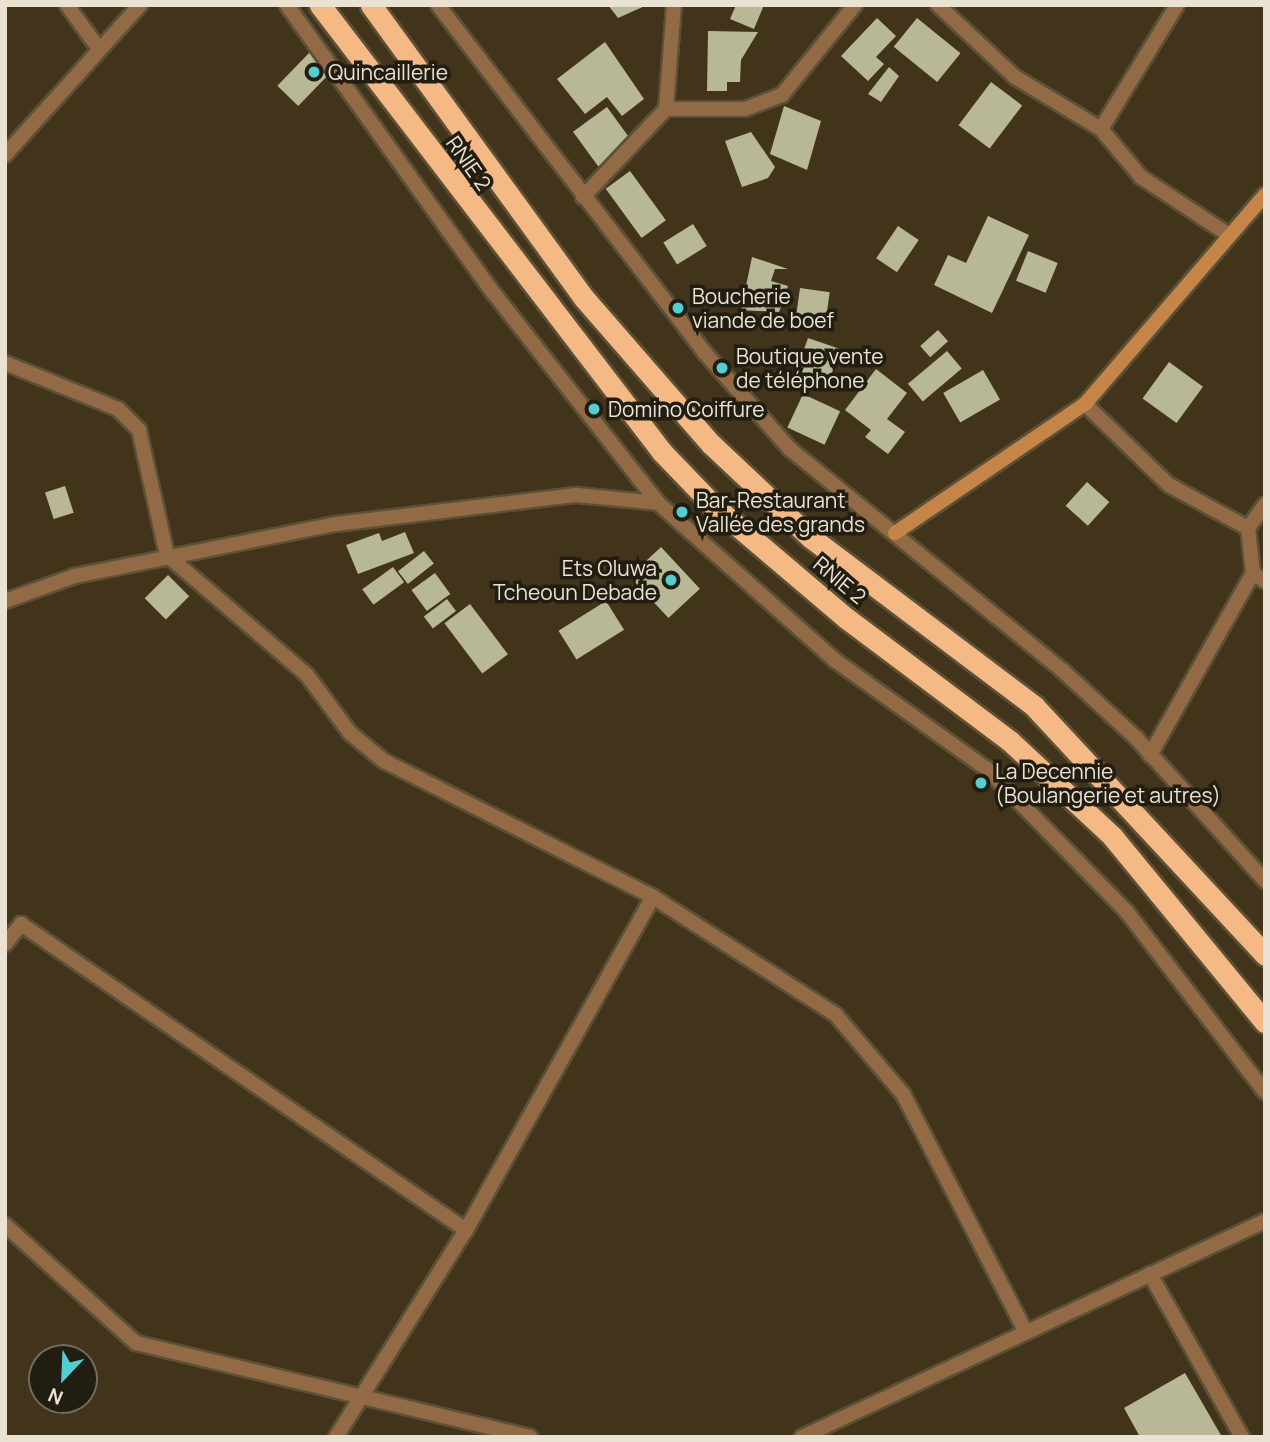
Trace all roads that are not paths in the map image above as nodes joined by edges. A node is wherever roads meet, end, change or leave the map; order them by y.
1 (67, 5) edge
2 (140, 5) edge
3 (287, 5) edge
4 (320, 5) edge
5 (371, 5) edge
6 (438, 5) edge
7 (674, 5) edge
8 (855, 5) edge
9 (938, 5) edge
10 (1177, 5) edge
11 (99, 49) junction
12 (666, 109) junction
13 (1101, 129) junction
14 (5, 155) edge
15 (1265, 195) edge
16 (583, 197) junction
17 (1229, 235) junction
18 (5, 363) edge
19 (1085, 404) junction
20 (658, 503) junction
21 (1265, 505) edge
22 (1248, 528) junction
23 (895, 533) junction
24 (167, 555) junction
25 (1259, 577) edge
26 (5, 601) edge
27 (1150, 755) junction
28 (1265, 881) edge
29 (653, 897) junction
30 (5, 944) edge
31 (1265, 955) edge
32 (1265, 1022) edge
33 (1265, 1093) edge
34 (1265, 1221) edge
35 (5, 1225) edge
36 (466, 1230) junction
37 (1150, 1274) junction
38 (1026, 1332) junction
39 (359, 1396) junction
40 (336, 1437) edge
41 (530, 1437) edge
42 (802, 1437) edge
43 (1242, 1437) edge

1 - 11 street
2 - 11 street
3 - 20 street
4 - 32 highway, RNIE 2 / RNIE 2
5 - 31 highway, RNIE 2 / RNIE 2
6 - 16 street
7 - 12 street
8 - 12 street
9 - 13 street
10 - 13 street
11 - 14 street
12 - 16 street
13 - 17 street
15 - 17 street
16 - 23 street
17 - 19 street
18 - 24 street
19 - 22 street
19 - 23 street
20 - 24 street
20 - 33 street
21 - 22 street
22 - 25 street
23 - 27 street
24 - 26 street
24 - 29 street
25 - 27 street
27 - 28 street
29 - 36 street
29 - 38 street
30 - 36 street
34 - 37 street
35 - 39 street
36 - 39 street
37 - 38 street
37 - 43 street
38 - 42 street
39 - 40 street
39 - 41 street

